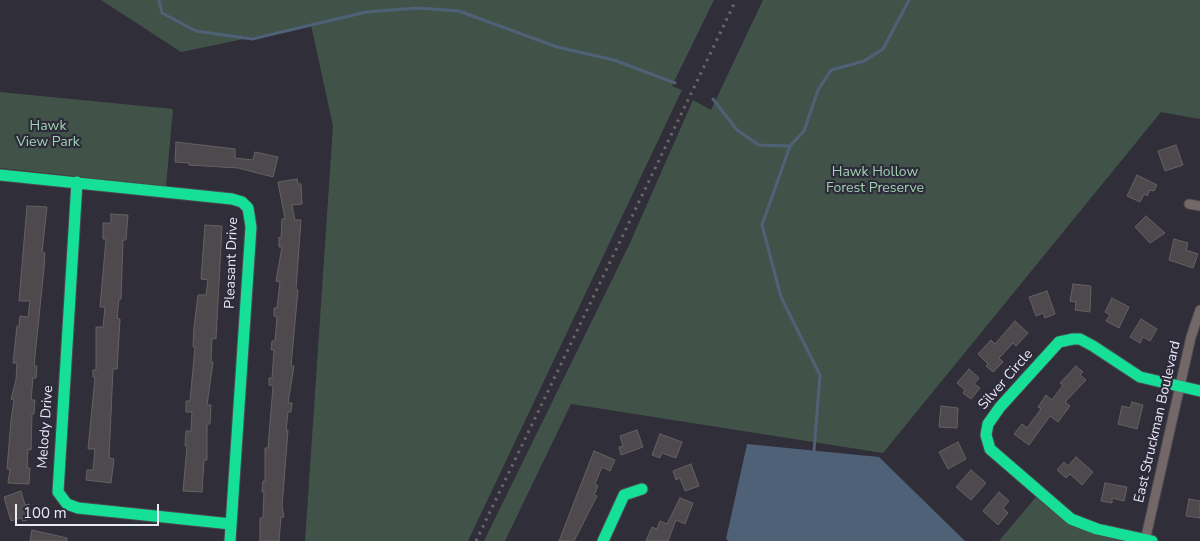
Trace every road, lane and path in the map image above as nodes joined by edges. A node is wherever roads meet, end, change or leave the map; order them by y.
1 (0, 175) edge
2 (77, 182) junction
3 (1189, 204) dead end
4 (1200, 206) edge
5 (1200, 310) edge
6 (1180, 386) junction
7 (1200, 391) edge
8 (642, 489) dead end
9 (231, 524) junction
10 (1147, 540) edge
11 (230, 541) edge
12 (603, 541) edge

1 - 2 street, Pleasant Drive
2 - 9 street, Melody Drive
2 - 9 street, Pleasant Drive
3 - 4 street
5 - 6 street, East Struckman Boulevard
6 - 7 street, Silver Circle
6 - 10 street, East Struckman Boulevard
6 - 10 street, Silver Circle
8 - 12 street
9 - 11 street, Pleasant Drive

